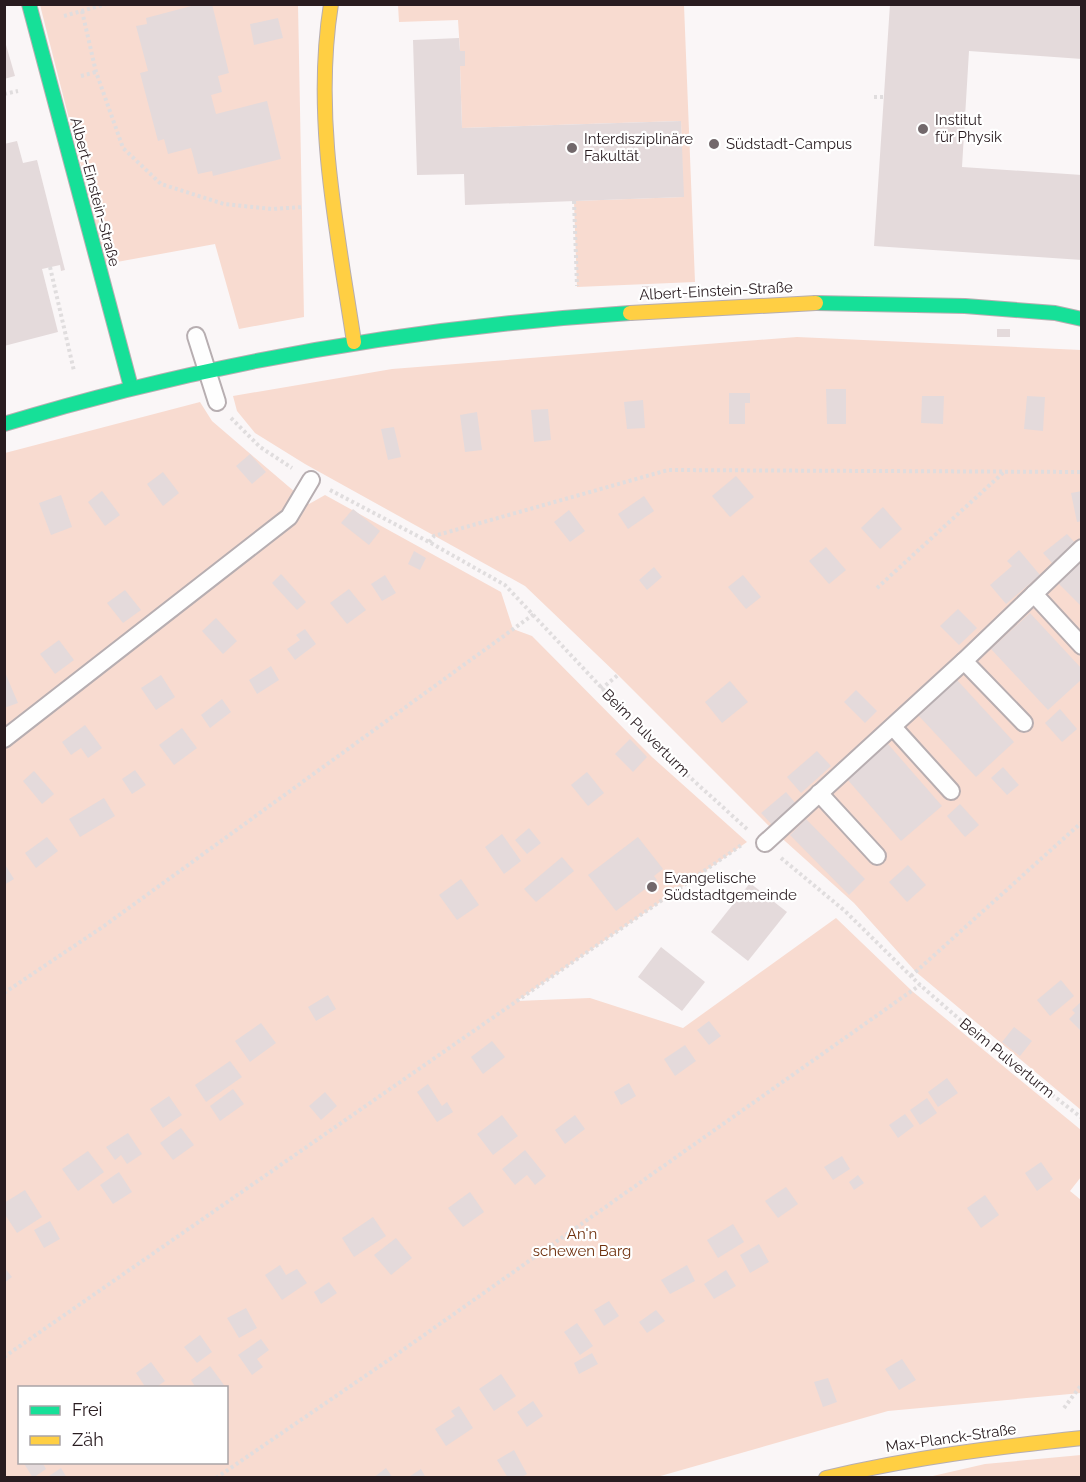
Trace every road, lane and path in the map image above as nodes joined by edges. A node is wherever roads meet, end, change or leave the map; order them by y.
1 (29, 4) edge
2 (106, 4) edge
3 (331, 4) edge
4 (82, 11) junction
5 (34, 23) junction
6 (873, 97) dead end
7 (884, 97) dead end
8 (574, 201) dead end
9 (332, 205) junction
10 (50, 267) dead end
11 (577, 287) dead end
12 (1082, 319) edge
13 (196, 336) dead end
14 (354, 342) junction
15 (206, 370) junction
16 (75, 375) dead end
17 (131, 387) junction
18 (216, 402) joint
19 (4, 424) edge
20 (1006, 471) junction
21 (1082, 472) edge
22 (311, 480) junction
23 (429, 542) junction
24 (1082, 548) edge
25 (877, 588) dead end
26 (1034, 594) junction
27 (534, 614) junction
28 (1082, 646) edge
29 (964, 662) junction
30 (618, 675) dead end
31 (601, 689) junction
32 (1024, 723) dead end
33 (893, 727) junction
34 (4, 739) edge
35 (951, 791) dead end
36 (819, 793) junction
37 (1082, 822) edge
38 (760, 840) junction
39 (877, 856) dead end
40 (911, 976) junction
41 (920, 985) junction
42 (4, 993) edge
43 (1082, 1118) edge
44 (4, 1357) edge
45 (1082, 1438) edge
46 (216, 1478) edge
47 (826, 1478) edge

1 - 5 street, Albert-Einstein-Straße
2 - 4 path
3 - 9 street
4 - 5 path
4 - 9 path
5 - 17 street, Albert-Einstein-Straße
6 - 7 path
8 - 11 path
9 - 14 street
10 - 16 path
12 - 14 street, Albert-Einstein-Straße
13 - 15 lane
14 - 15 street, Albert-Einstein-Straße
15 - 17 street, Albert-Einstein-Straße
15 - 18 lane
17 - 19 street, Albert-Einstein-Straße
18 - 22 path, Beim Pulverturm
20 - 21 path
20 - 23 path
20 - 25 path
22 - 23 path, Beim Pulverturm
22 - 34 lane
23 - 27 path, Beim Pulverturm
24 - 26 lane
26 - 28 lane
26 - 29 lane
27 - 31 path, Beim Pulverturm
27 - 42 path
29 - 32 lane
29 - 33 lane
30 - 31 path
31 - 38 path, Beim Pulverturm
33 - 35 lane
33 - 36 lane
36 - 38 lane
36 - 39 lane
37 - 40 path
38 - 40 path, Beim Pulverturm
38 - 44 path
40 - 41 path, Beim Pulverturm
41 - 43 path, Beim Pulverturm
41 - 46 path
45 - 47 street, Max-Planck-Straße

